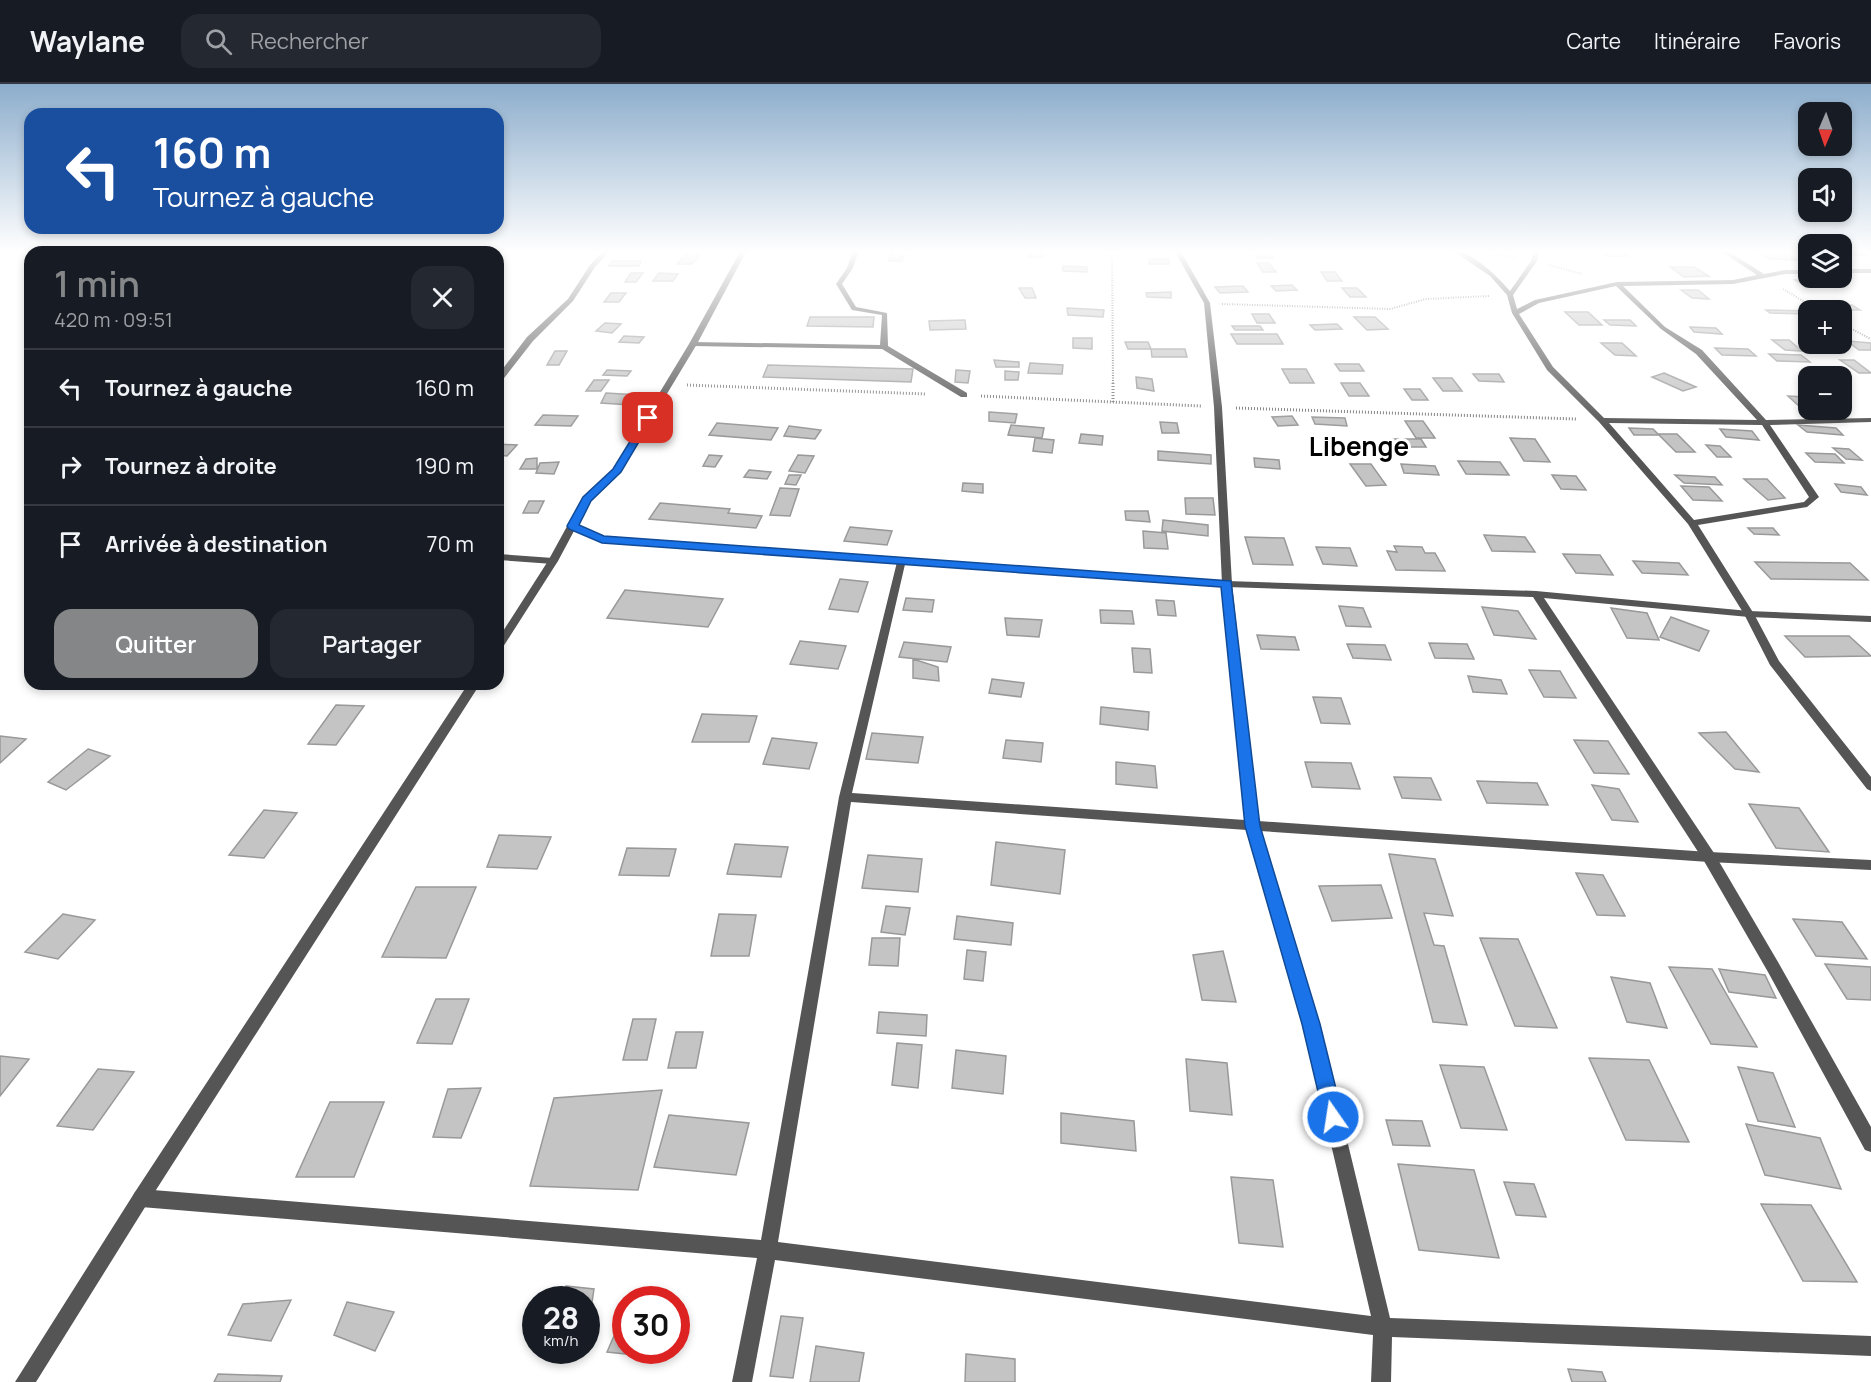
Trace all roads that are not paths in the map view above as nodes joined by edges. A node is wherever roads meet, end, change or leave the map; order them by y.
1 (560, 311) edge
2 (711, 311) edge
3 (864, 311) edge
4 (1208, 311) edge
5 (1519, 311) edge
6 (1645, 311) edge
7 (1515, 313) joint
8 (693, 344) junction
9 (884, 347) junction
10 (504, 372) edge
11 (964, 395) road end
12 (1602, 420) junction
13 (1871, 420) edge
14 (1764, 423) junction
15 (1692, 523) junction
16 (573, 526) junction
17 (504, 557) edge
18 (901, 560) junction
19 (553, 561) junction
20 (1227, 584) junction
21 (1536, 594) junction
22 (1749, 614) junction
23 (1871, 619) edge
24 (504, 638) edge
25 (470, 690) edge
26 (1871, 786) edge
27 (845, 797) junction
28 (1252, 826) junction
29 (1709, 857) junction
30 (1871, 865) edge
31 (1871, 1144) edge
32 (141, 1198) junction
33 (768, 1250) junction
34 (1383, 1327) junction
35 (1871, 1346) edge
36 (25, 1382) edge
37 (742, 1382) edge
38 (1381, 1382) edge

1 - 10 street
2 - 8 street
3 - 9 street
4 - 20 street
5 - 7 street
6 - 14 street
7 - 12 street
8 - 9 street
8 - 16 street
9 - 11 street
12 - 14 street
12 - 15 street
13 - 14 street
14 - 15 street
15 - 22 street
16 - 18 street
16 - 19 street
17 - 19 street
18 - 20 street
18 - 27 street
19 - 24 street
20 - 21 street
20 - 28 street
21 - 22 street
21 - 29 street
22 - 23 street
22 - 26 street
25 - 32 street
27 - 28 street
27 - 33 street
28 - 29 street
28 - 34 street
29 - 30 street
29 - 31 street
32 - 33 street
32 - 36 street
33 - 34 street
33 - 37 street
34 - 35 street
34 - 38 street

